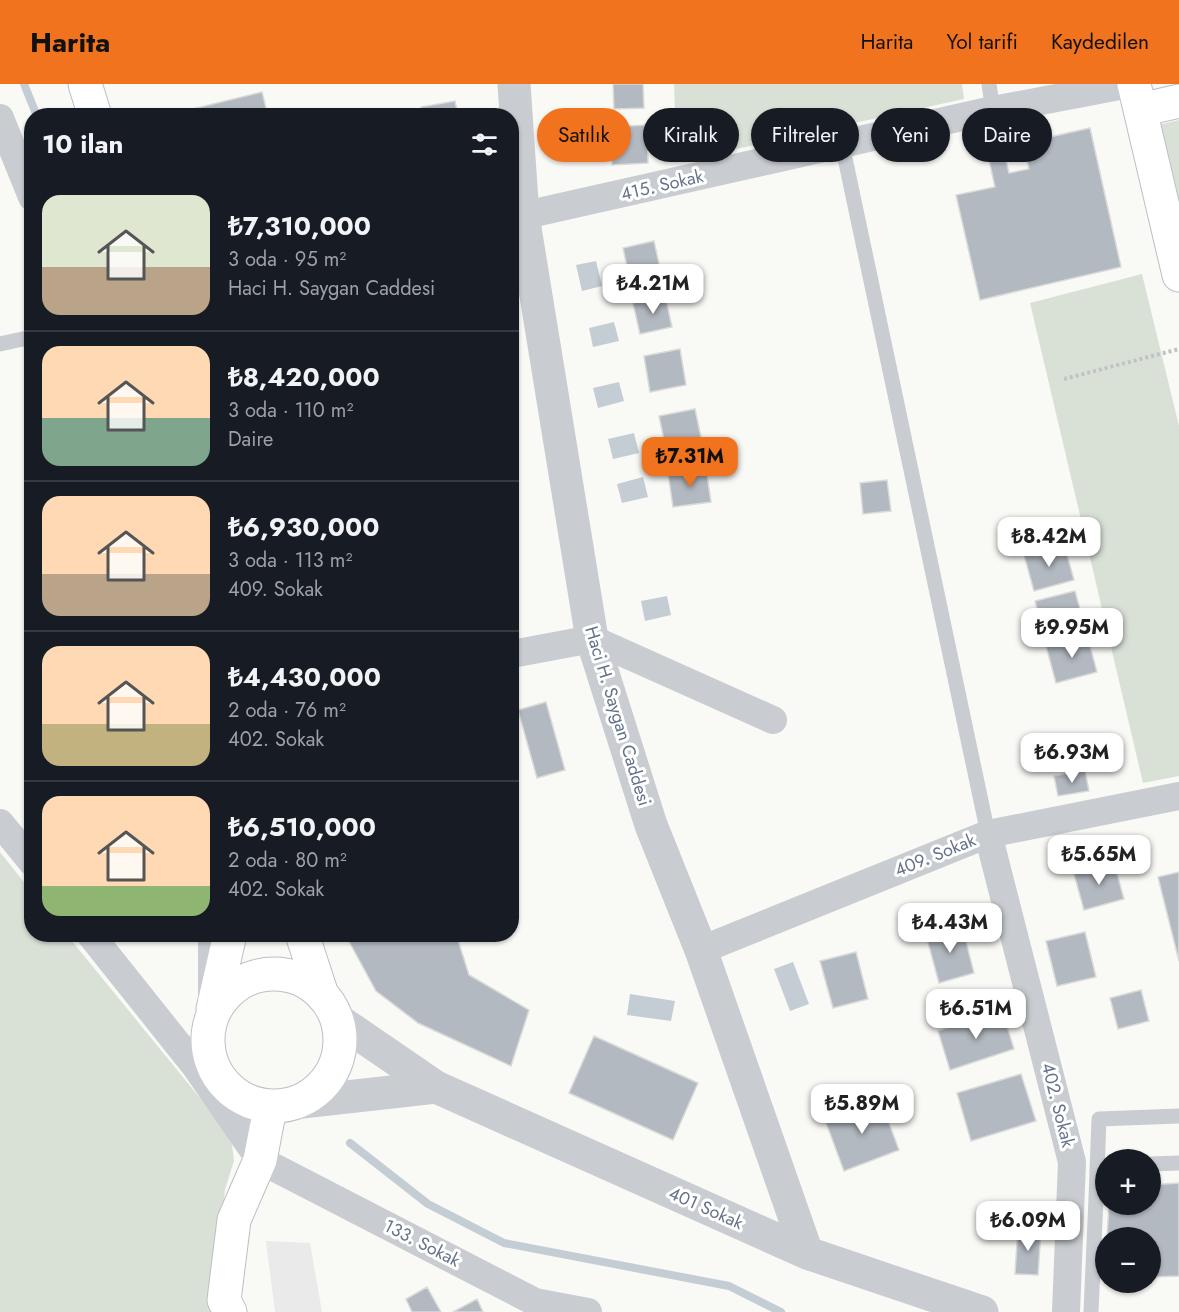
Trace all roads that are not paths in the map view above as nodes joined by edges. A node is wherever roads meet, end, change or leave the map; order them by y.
1 (85, 84) edge
2 (513, 84) edge
3 (1134, 93) edge
4 (991, 97) edge
5 (1179, 101) edge
6 (92, 108) edge
7 (514, 108) edge
8 (0, 118) edge
9 (859, 139) edge
10 (8, 159) edge
11 (762, 162) edge
12 (846, 162) edge
13 (24, 184) edge
14 (519, 217) edge
15 (519, 223) edge
16 (1179, 275) edge
17 (24, 340) edge
18 (0, 344) edge
19 (592, 639) junction
20 (519, 653) edge
21 (773, 720) dead end
22 (1179, 796) edge
23 (0, 823) edge
24 (988, 834) junction
25 (24, 852) edge
26 (96, 942) edge
27 (212, 942) edge
28 (228, 942) edge
29 (305, 942) edge
30 (701, 950) junction
31 (321, 992) junction
32 (212, 1012) junction
33 (338, 1020) junction
34 (196, 1067) junction
35 (436, 1088) junction
36 (302, 1102) junction
37 (270, 1108) junction
38 (1179, 1116) edge
39 (1100, 1149) edge
40 (260, 1160) junction
41 (1179, 1163) edge
42 (1161, 1164) edge
43 (1099, 1215) edge
44 (807, 1253) junction
45 (538, 1307) edge
46 (226, 1308) edge
47 (588, 1312) edge
48 (982, 1312) edge
49 (1066, 1312) edge
50 (1091, 1312) edge

1 - 6 main road
2 - 7 street, Haci H. Saygan Caddesi
3 - 4 street, 415. Sokak
3 - 5 main road
3 - 16 main road
4 - 9 street, 415. Sokak
8 - 10 street
10 - 13 street
11 - 14 street, 415. Sokak
12 - 24 lane
15 - 19 street, Haci H. Saygan Caddesi
17 - 18 lane
19 - 20 street
19 - 21 street
19 - 30 street, Haci H. Saygan Caddesi
22 - 24 street, 409. Sokak
23 - 25 street
24 - 30 street, 409. Sokak
24 - 49 street, 402. Sokak
26 - 34 street
27 - 32 street
28 - 32 main road
29 - 31 main road
30 - 44 street, Haci H. Saygan Caddesi
31 - 32 main road
31 - 33 main road
32 - 34 street
32 - 37 main road
33 - 35 street, 401 Sokak
33 - 36 main road
34 - 40 street
35 - 36 street
35 - 44 street, 401 Sokak
36 - 37 main road
37 - 40 main road
38 - 39 lane
40 - 45 street, 133. Sokak
40 - 46 main road
41 - 42 lane
43 - 50 lane
44 - 48 street, 401 Sokak
45 - 47 street, 133. Sokak

